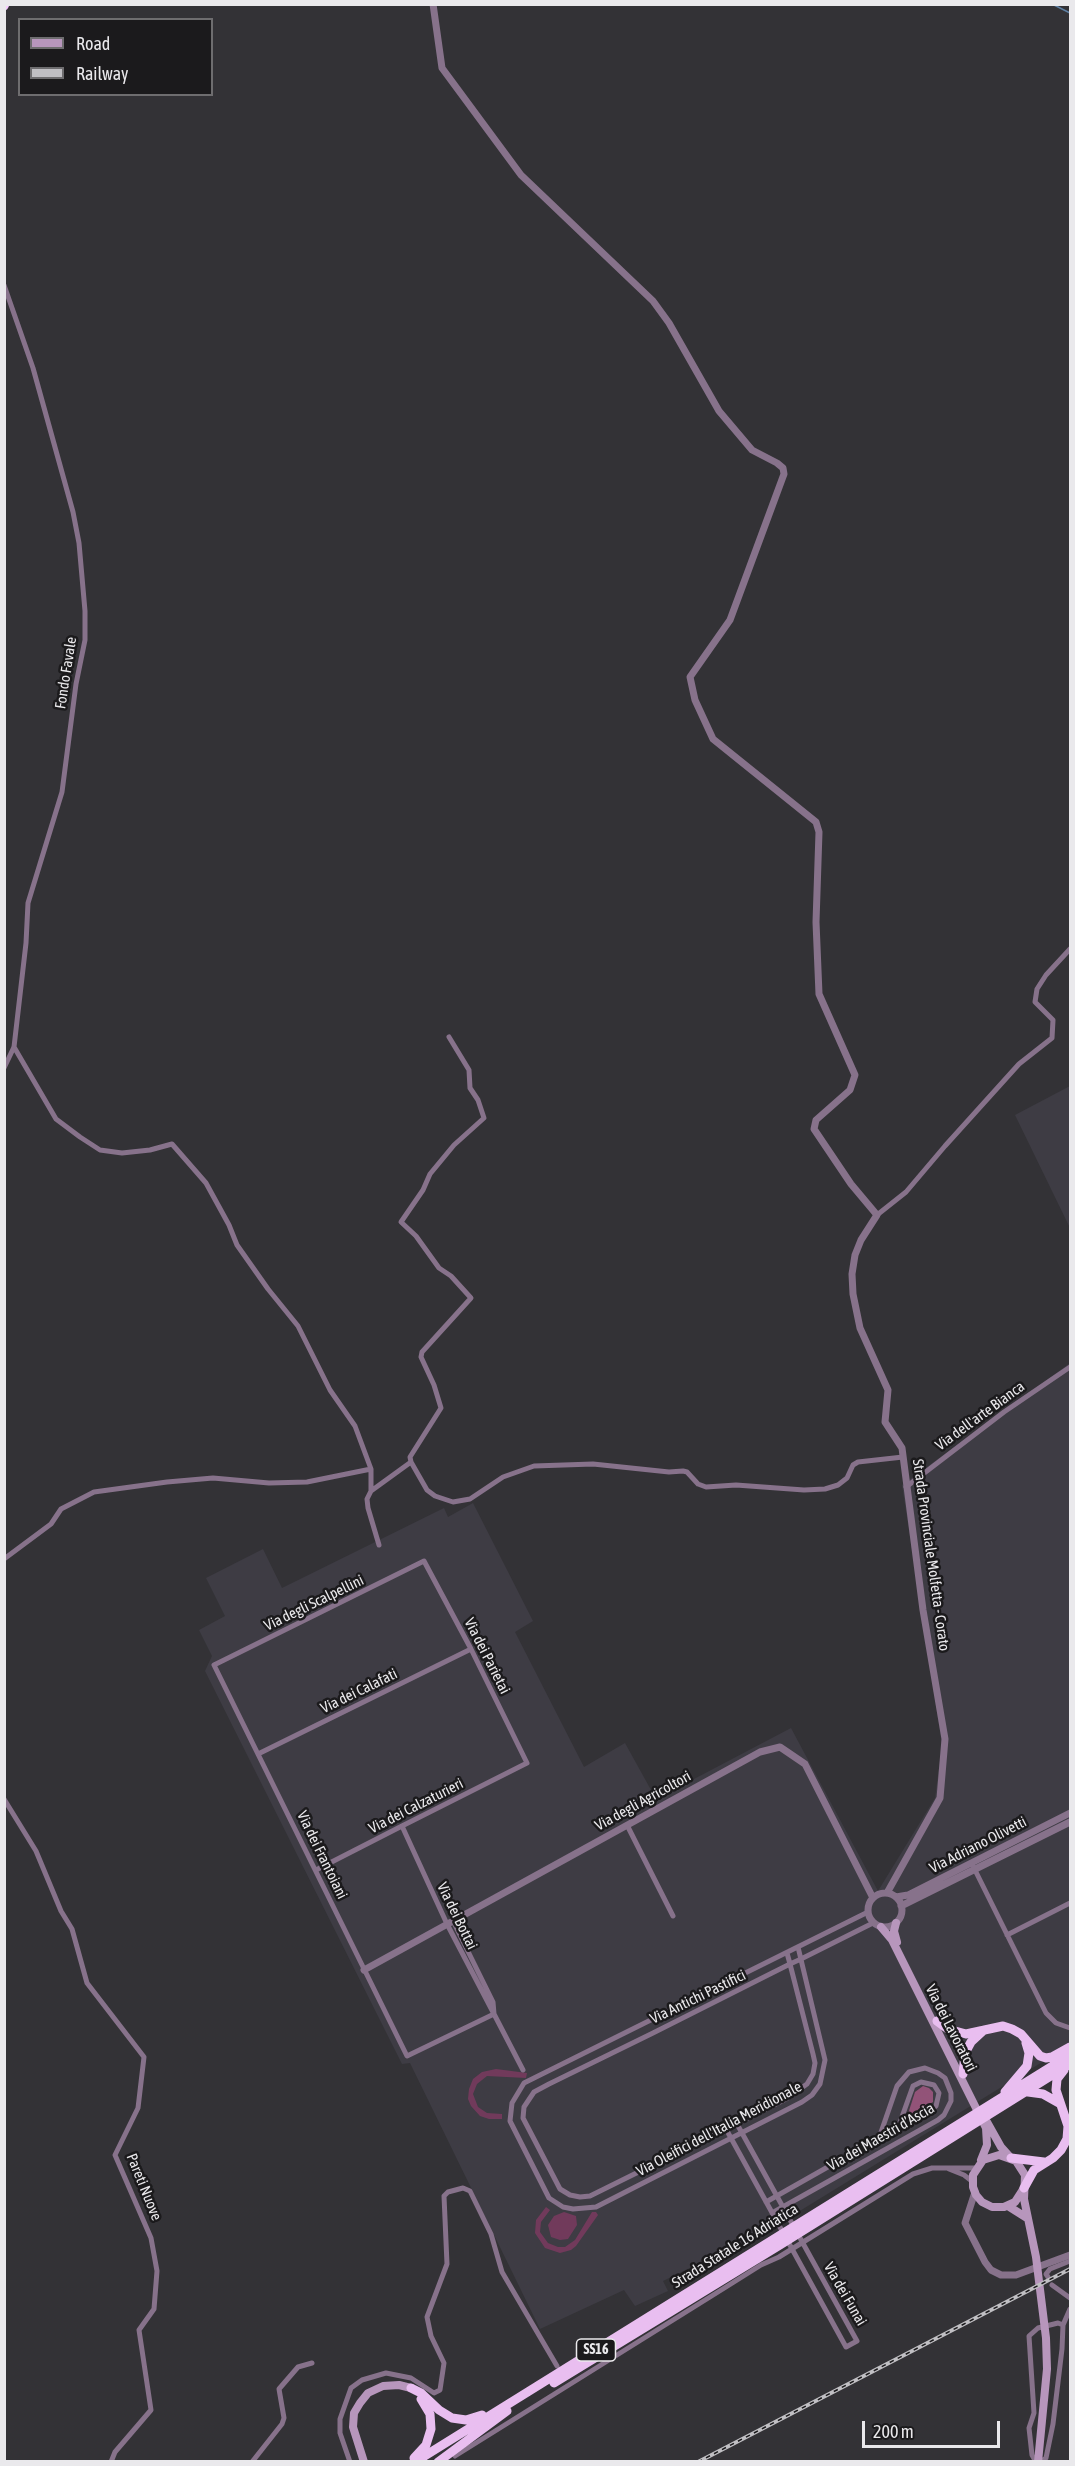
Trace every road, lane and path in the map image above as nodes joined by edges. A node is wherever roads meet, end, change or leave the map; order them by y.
1 (433, 4) edge
2 (4, 285) edge
3 (1071, 949) edge
4 (449, 1037) dead end
5 (14, 1047) junction
6 (4, 1068) edge
7 (877, 1215) junction
8 (1071, 1367) edge
9 (903, 1457) junction
10 (411, 1462) junction
11 (372, 1469) junction
12 (906, 1487) junction
13 (371, 1491) junction
14 (378, 1545) dead end
15 (4, 1559) edge
16 (424, 1562) joint
17 (471, 1649) junction
18 (214, 1665) joint
19 (258, 1754) junction
20 (527, 1763) joint
21 (4, 1799) edge
22 (1071, 1813) edge
23 (1071, 1822) edge
24 (627, 1825) junction
25 (402, 1826) junction
26 (973, 1867) junction
27 (316, 1870) junction
28 (887, 1893) junction
29 (896, 1897) junction
30 (873, 1898) junction
31 (1071, 1903) edge
32 (901, 1906) junction
33 (868, 1912) junction
34 (673, 1916) dead end
35 (450, 1923) junction
36 (896, 1923) junction
37 (877, 1925) junction
38 (1007, 1935) junction
39 (893, 1938) junction
40 (798, 1947) junction
41 (787, 1953) junction
42 (801, 1959) junction
43 (790, 1964) junction
44 (364, 1970) junction
45 (494, 2014) junction
46 (937, 2020) junction
47 (986, 2028) junction
48 (1071, 2028) edge
49 (1026, 2041) junction
50 (1071, 2047) edge
51 (1071, 2055) edge
52 (1071, 2064) edge
53 (523, 2070) dead end
54 (963, 2074) junction
55 (1025, 2093) junction
56 (1000, 2104) junction
57 (774, 2105) junction
58 (1064, 2109) junction
59 (778, 2114) junction
60 (737, 2124) junction
61 (885, 2125) junction
62 (988, 2127) junction
63 (898, 2128) junction
64 (726, 2129) junction
65 (890, 2132) junction
66 (742, 2133) junction
67 (731, 2138) junction
68 (876, 2140) junction
69 (896, 2144) junction
70 (1011, 2158) junction
71 (1044, 2162) junction
72 (978, 2166) junction
73 (945, 2168) junction
74 (973, 2182) junction
75 (1024, 2188) junction
76 (975, 2192) junction
77 (590, 2196) joint
78 (776, 2196) junction
79 (766, 2202) junction
80 (989, 2206) junction
81 (1008, 2206) junction
82 (596, 2207) joint
83 (783, 2207) junction
84 (969, 2211) junction
85 (772, 2213) junction
86 (1027, 2218) junction
87 (778, 2242) junction
88 (802, 2243) junction
89 (791, 2250) junction
90 (1071, 2255) edge
91 (1071, 2260) edge
92 (1048, 2277) dead end
93 (1052, 2285) dead end
94 (1071, 2298) edge
95 (1071, 2309) edge
96 (1063, 2325) junction
97 (312, 2363) dead end
98 (557, 2366) dead end
99 (411, 2388) junction
100 (521, 2395) junction
101 (507, 2411) junction
102 (455, 2456) dead end
103 (363, 2459) edge
104 (111, 2462) edge
105 (252, 2462) edge
106 (350, 2462) edge
107 (409, 2462) edge
108 (415, 2462) edge
109 (426, 2462) edge
110 (438, 2462) edge
111 (1038, 2462) edge

1 - 7 street
2 - 5 street, Fondo Favale
3 - 7 street
4 - 10 street
5 - 6 street, Fondo Favale
5 - 11 street
7 - 9 street, Strada Provinciale Molfetta - Corato
8 - 12 street, Via dell'arte Bianca
9 - 10 street
9 - 12 street, Strada Provinciale Molfetta - Corato
10 - 13 street
11 - 13 street
11 - 15 street
12 - 28 street, Strada Provinciale Molfetta - Corato
13 - 14 street
16 - 17 street, Via dei Parietai
16 - 18 street, Via degli Scalpellini
17 - 19 street, Via dei Calafati
17 - 20 street, Via dei Parietai
18 - 19 street, Via dei Frantoiani
19 - 27 street, Via dei Frantoiani
20 - 25 street, Via dei Calzaturieri
21 - 104 street, Pareti Nuove
22 - 26 street, Via Adriano Olivetti
23 - 26 street, Via Adriano Olivetti
24 - 30 street, Via degli Agricoltori
24 - 34 street
24 - 35 street, Via degli Agricoltori
25 - 27 street, Via dei Calzaturieri
25 - 35 street, Via dei Bottai
26 - 29 street, Via Adriano Olivetti
26 - 32 street, Via Adriano Olivetti
26 - 38 street
27 - 44 street, Via dei Frantoiani
28 - 29 street
28 - 30 street
29 - 32 street
30 - 33 street
31 - 38 street
32 - 36 street
33 - 37 street
33 - 40 street, Via Antichi Pastifici
35 - 44 street, Via degli Agricoltori
35 - 45 street, Via dei Bottai
36 - 37 street
36 - 39 main road
37 - 39 main road
37 - 42 street, Via Antichi Pastifici
38 - 48 street
39 - 46 main road, Via dei Lavoratori
39 - 62 main road, Via dei Lavoratori
40 - 41 street, Via Antichi Pastifici
40 - 42 street, Via Oleifici dell'Italia Meridionale
41 - 43 street, Via Oleifici dell'Italia Meridionale
41 - 82 street, Via Antichi Pastifici
42 - 43 street, Via Antichi Pastifici
42 - 59 street, Via Oleifici dell'Italia Meridionale
43 - 57 street, Via Oleifici dell'Italia Meridionale
43 - 77 street, Via Antichi Pastifici
44 - 45 street, Via dei Frantoiani
45 - 53 street, Via dei Bottai
46 - 47 highway
46 - 54 main road, Via dei Lavoratori
47 - 49 highway
47 - 54 highway
49 - 50 highway
49 - 56 highway
51 - 56 highway, Strada Statale 16 Adriatica / SS16
52 - 55 highway, Strada Statale 16 Adriatica / SS16
52 - 58 highway
54 - 62 main road, Via dei Lavoratori
55 - 56 highway, Strada Statale 16 Adriatica / SS16
55 - 58 highway
56 - 87 highway, Strada Statale 16 Adriatica / SS16
57 - 59 street
57 - 60 street, Via Oleifici dell'Italia Meridionale
58 - 71 highway
59 - 66 street, Via Oleifici dell'Italia Meridionale
60 - 64 street, Via Oleifici dell'Italia Meridionale
60 - 66 street, Via dei Funai
61 - 65 street
61 - 68 street, Via dei Maestri d’Ascia
61 - 69 street, Via dei Maestri d’Ascia
62 - 70 main road
62 - 72 main road
63 - 63 street
63 - 65 street
64 - 67 street, Via dei Funai
64 - 77 street, Via Oleifici dell'Italia Meridionale
65 - 68 street
65 - 69 street
66 - 67 street, Via Oleifici dell'Italia Meridionale
66 - 78 street, Via dei Funai
67 - 79 street, Via dei Funai
67 - 82 street, Via Oleifici dell'Italia Meridionale
68 - 78 street, Via dei Maestri d’Ascia
69 - 83 street, Via dei Maestri d’Ascia
70 - 71 highway
70 - 72 main road
70 - 75 main road
71 - 75 highway
72 - 73 street
72 - 74 main road
73 - 74 street
73 - 88 street
74 - 76 main road
75 - 81 main road
75 - 86 main road
76 - 80 main road
76 - 84 street
78 - 79 street, Via dei Maestri d’Ascia
78 - 83 street, Via dei Funai
79 - 85 street, Via dei Funai
80 - 81 main road
80 - 84 street
81 - 86 main road
83 - 85 street, Via dei Maestri d’Ascia
83 - 88 street, Via dei Funai
84 - 90 street
85 - 89 street, Via dei Funai
86 - 111 main road
87 - 100 highway, Strada Statale 16 Adriatica / SS16
87 - 101 highway, Strada Statale 16 Adriatica / SS16
88 - 89 street
88 - 89 street, Via dei Funai
89 - 102 street
91 - 92 street
93 - 94 street
95 - 96 street
96 - 111 street
96 - 111 street
97 - 105 street
98 - 106 street
99 - 100 highway, SS16
99 - 103 main road
99 - 107 highway
100 - 108 highway, Strada Statale 16 Adriatica / SS16
101 - 109 highway, Strada Statale 16 Adriatica / SS16
101 - 110 highway, SS16

